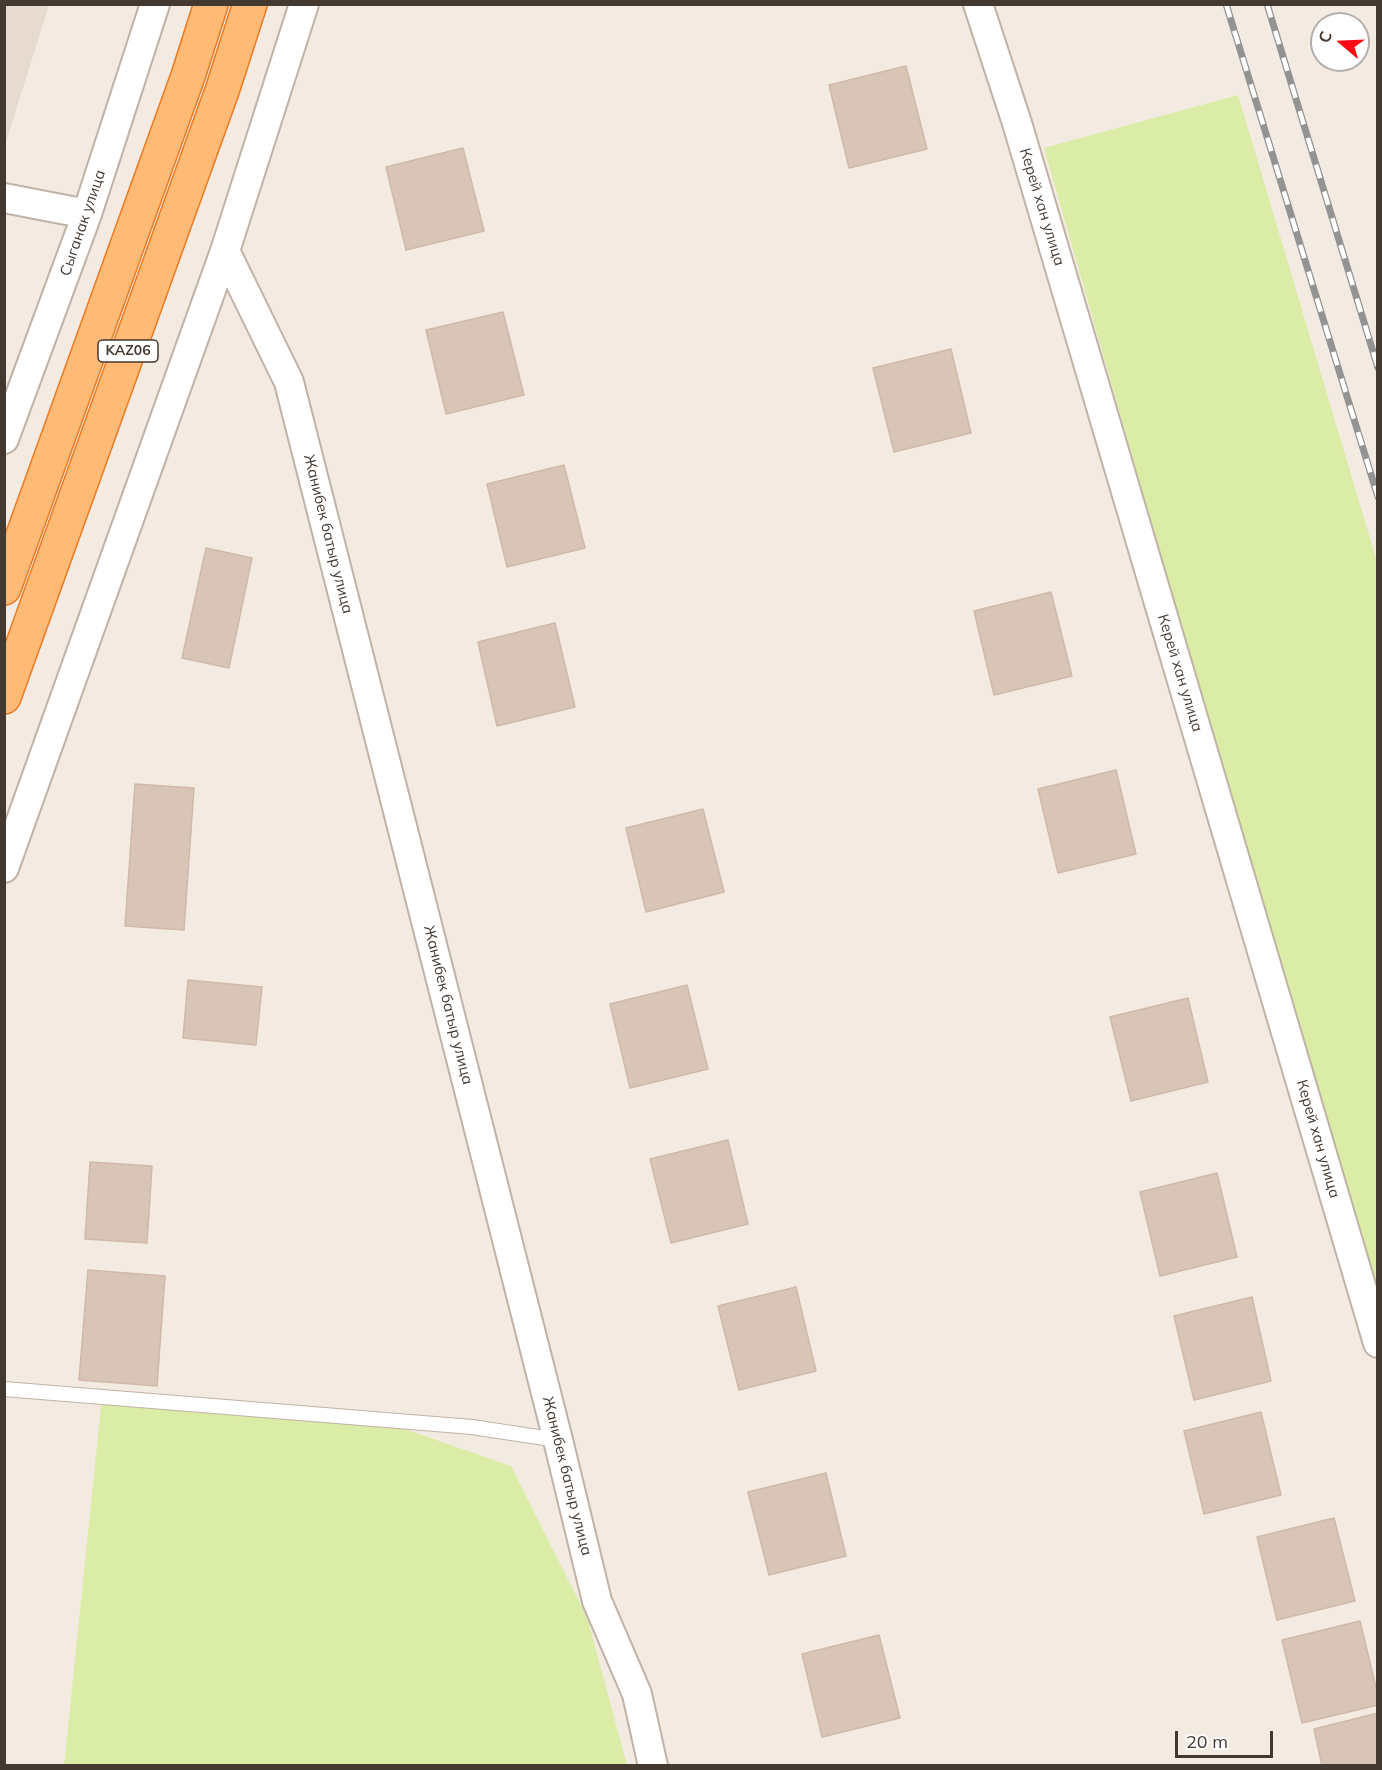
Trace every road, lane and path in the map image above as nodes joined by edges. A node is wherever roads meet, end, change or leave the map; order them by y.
1 (156, 4) edge
2 (211, 4) edge
3 (250, 4) edge
4 (304, 4) edge
5 (978, 4) edge
6 (4, 198) edge
7 (87, 214) junction
8 (225, 251) junction
9 (4, 439) edge
10 (4, 588) edge
11 (4, 697) edge
12 (4, 868) edge
13 (1377, 1343) edge
14 (4, 1389) edge
15 (558, 1440) junction
16 (653, 1766) edge

1 - 7 street, Сыганак улица
2 - 10 highway, KАZ06
3 - 11 highway, KАZ06
4 - 8 street
5 - 13 street, Керей хан улица
6 - 7 street
7 - 9 street, Сыганак улица
8 - 12 street
8 - 15 street, Жанибек батыр улица
14 - 15 lane
15 - 16 street, Жанибек батыр улица

